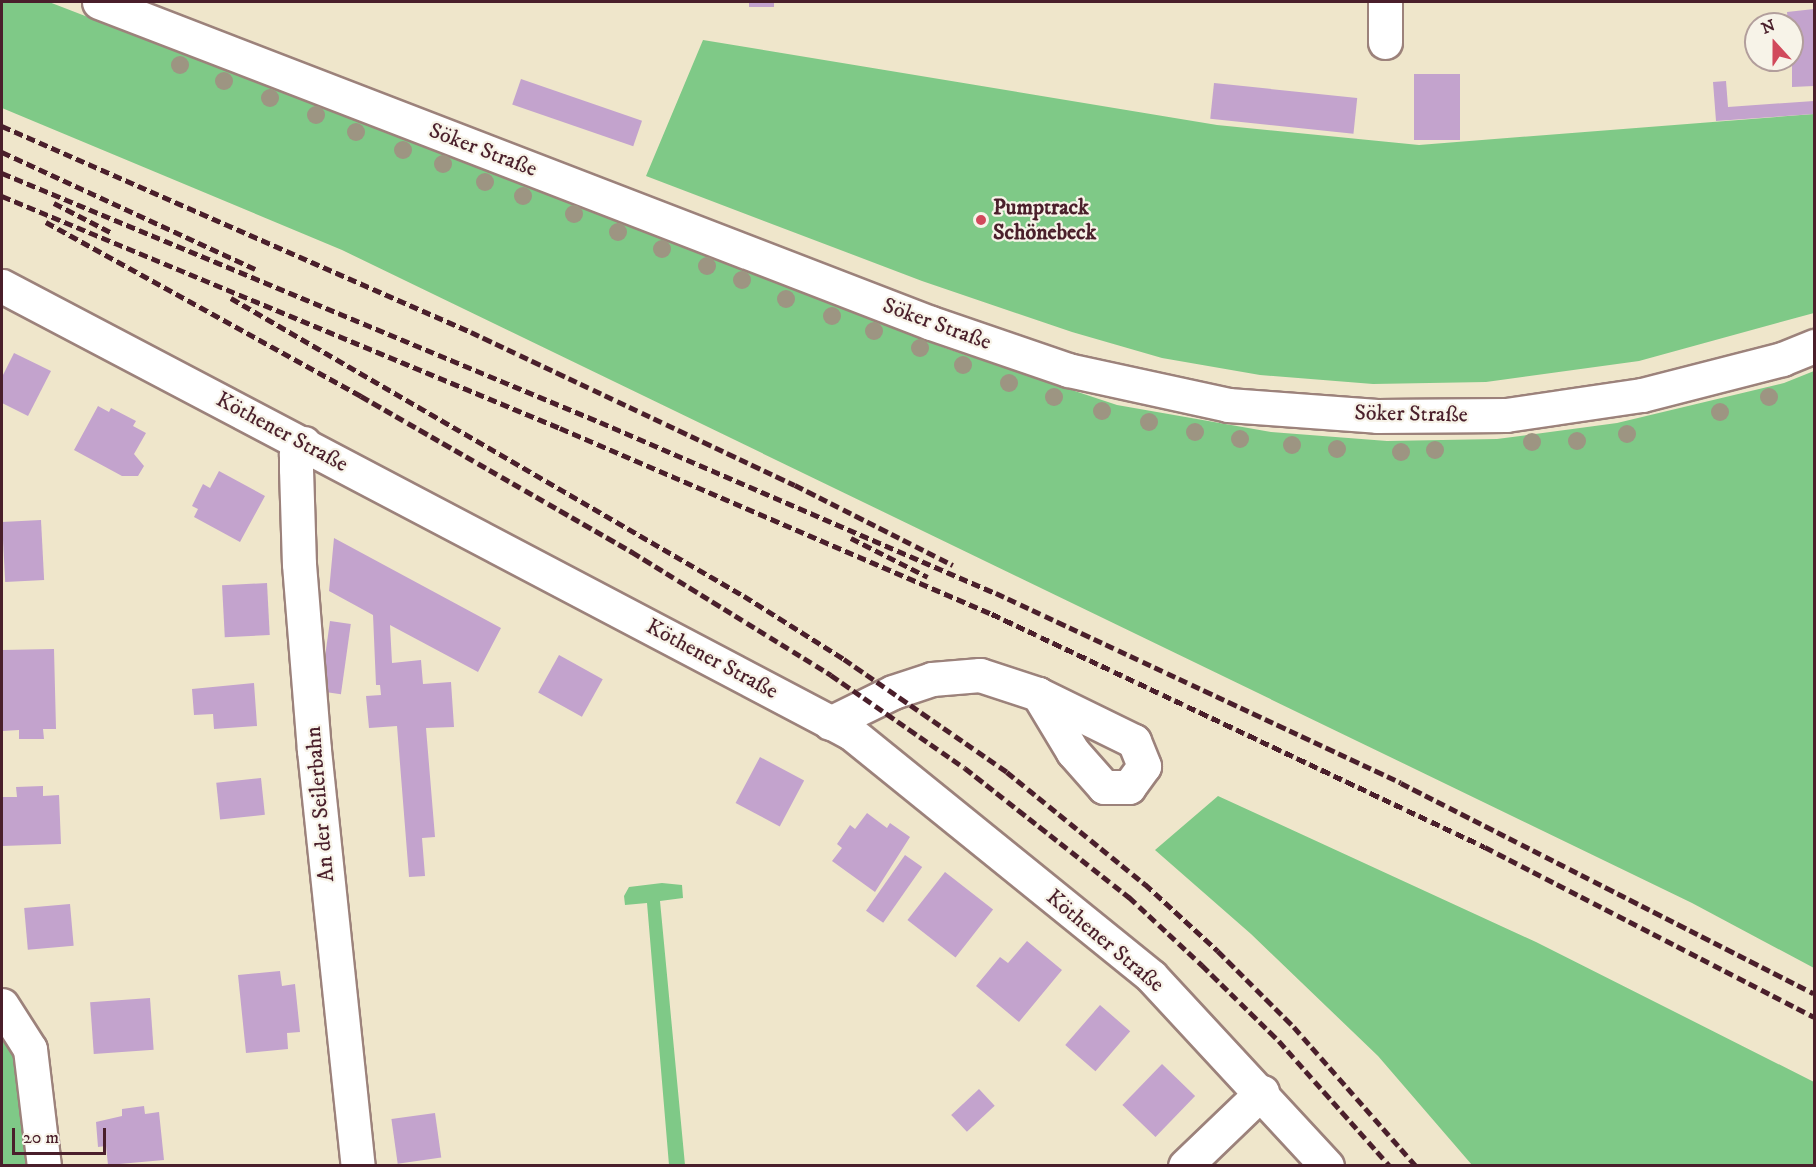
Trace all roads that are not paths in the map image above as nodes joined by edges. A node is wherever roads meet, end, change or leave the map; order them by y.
1 (99, 2) edge
2 (1385, 2) edge
3 (1385, 42) dead end
4 (2, 286) edge
5 (1815, 346) edge
6 (304, 443) junction
7 (1038, 694) dead end
8 (830, 723) junction
9 (2, 1005) edge
10 (1262, 1092) junction
11 (44, 1166) edge
12 (358, 1166) edge
13 (1185, 1166) edge
14 (1327, 1166) edge

1 - 5 street, Söker Straße
2 - 3 street
4 - 6 street, Köthener Straße
6 - 8 street, Köthener Straße
6 - 12 street, An der Seilerbahn
7 - 8 street
8 - 10 street, Köthener Straße
9 - 11 street
10 - 13 street
10 - 14 street, Köthener Straße

